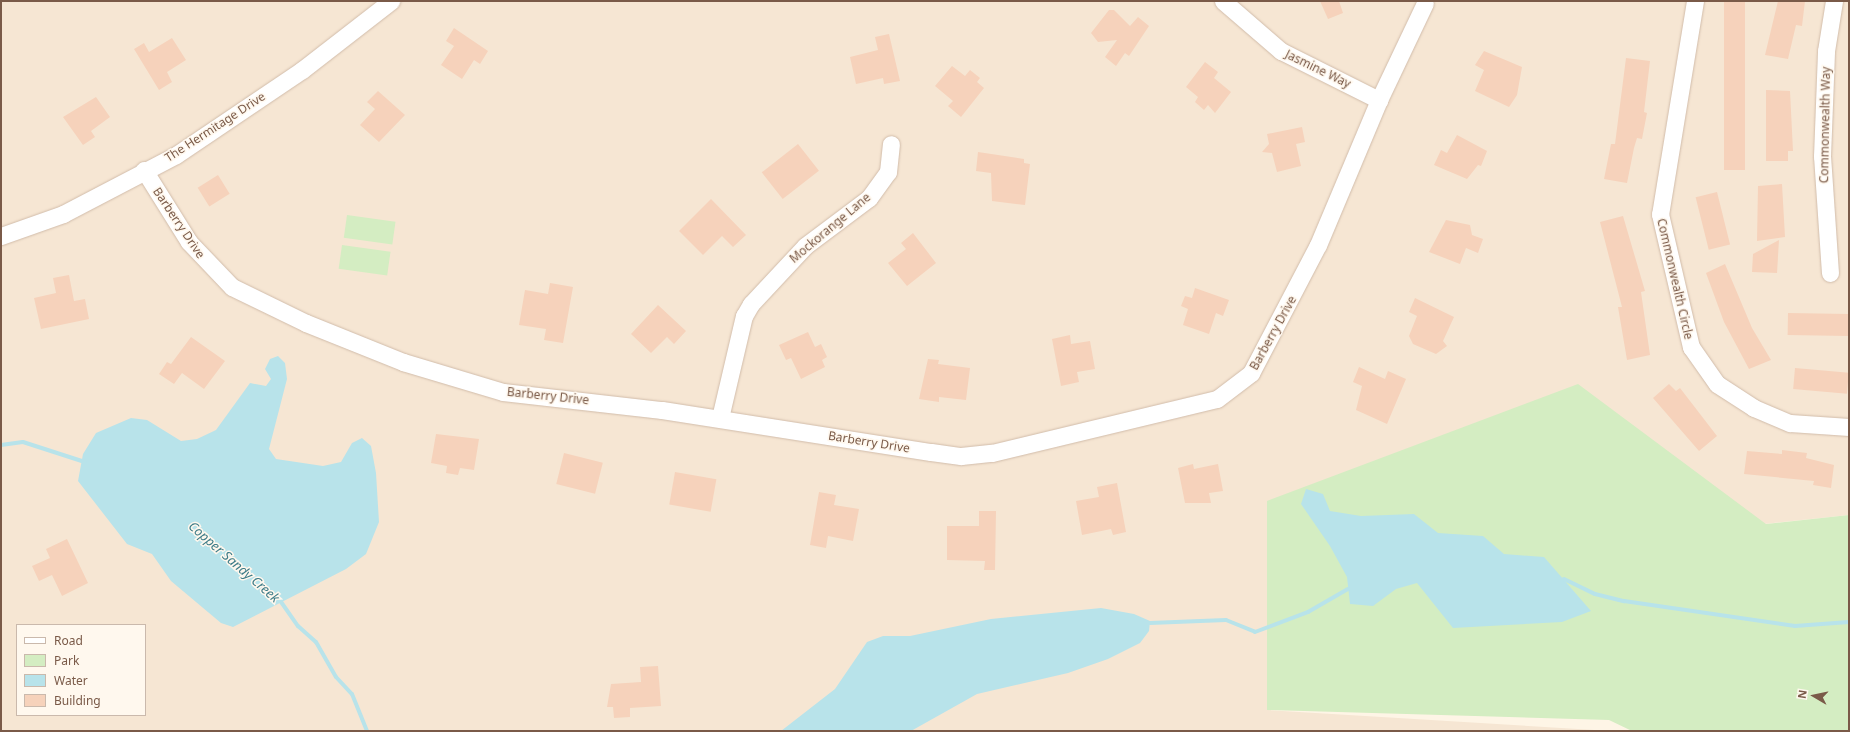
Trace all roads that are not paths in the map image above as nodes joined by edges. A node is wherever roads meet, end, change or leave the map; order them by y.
1 (391, 1) edge
2 (1224, 1) edge
3 (1695, 1) edge
4 (1834, 1) edge
5 (1425, 3) dead end
6 (1379, 100) junction
7 (891, 144) dead end
8 (144, 170) junction
9 (1, 236) edge
10 (1830, 274) dead end
11 (720, 418) junction
12 (1849, 427) edge

1 - 8 street, The Hermitage Drive
2 - 6 street, Jasmine Way
3 - 12 street, Commonwealth Circle
4 - 10 street, Commonwealth Way
5 - 6 street, Barberry Drive
6 - 11 street, Barberry Drive
7 - 11 street, Mockorange Lane
8 - 9 street, The Hermitage Drive
8 - 11 street, Barberry Drive

